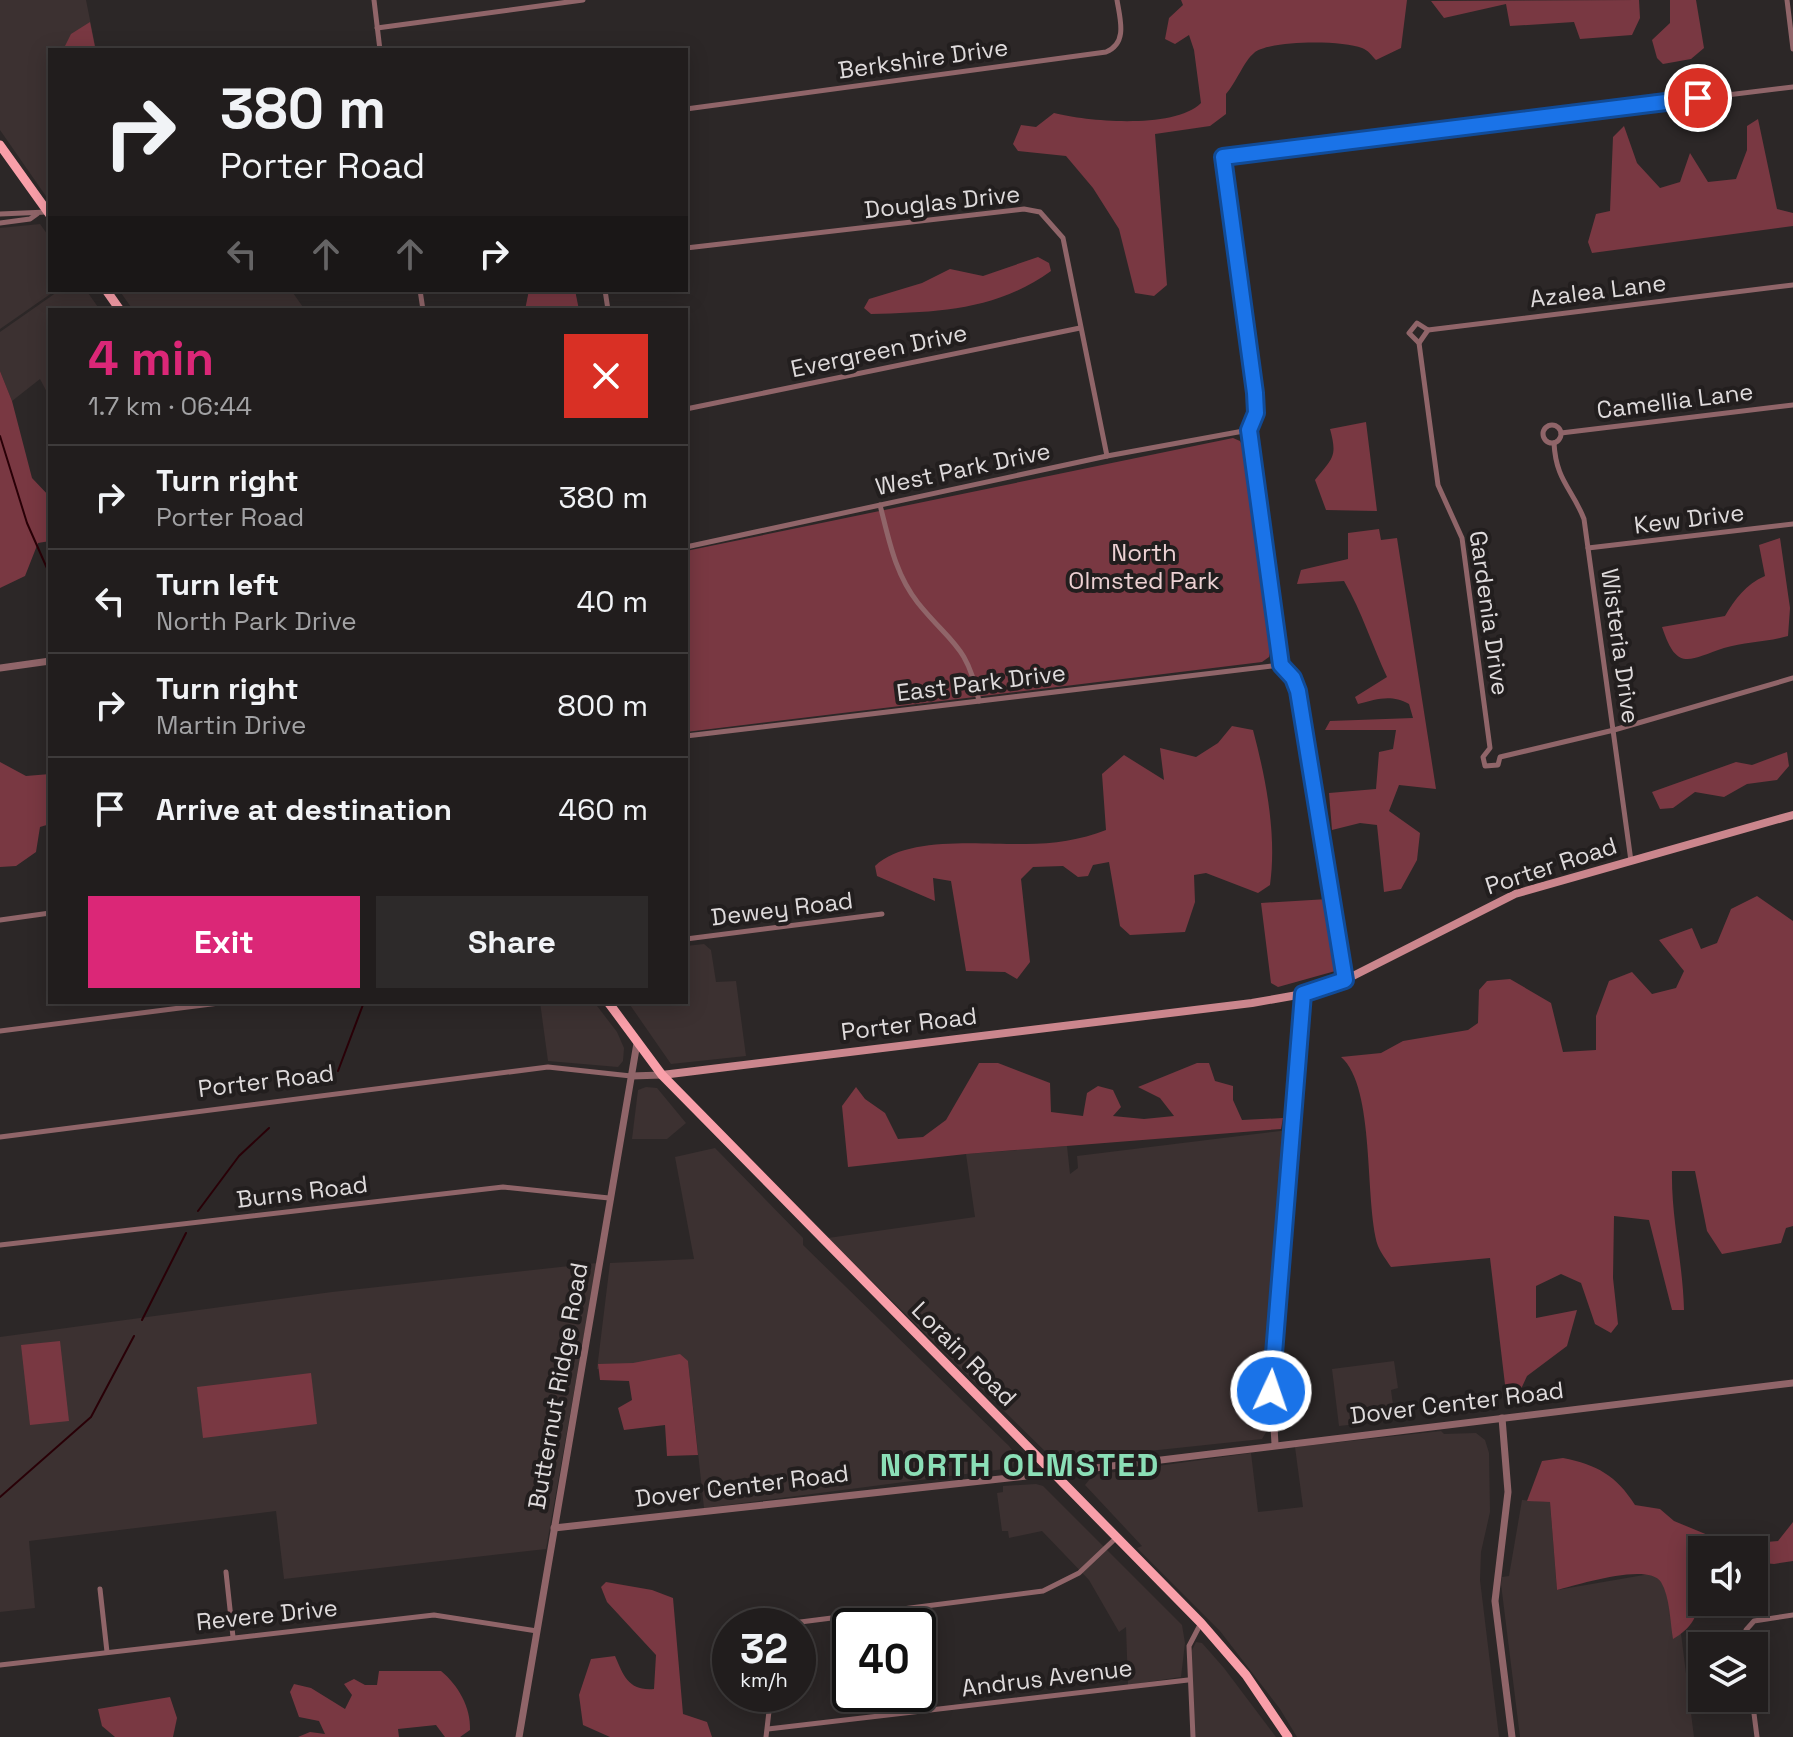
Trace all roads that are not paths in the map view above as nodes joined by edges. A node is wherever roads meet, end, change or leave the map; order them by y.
1 (374, 0) edge
2 (583, 0) edge
3 (1117, 0) edge
4 (1787, 0) edge
5 (377, 28) junction
6 (380, 48) edge
7 (1793, 49) edge
8 (1793, 87) edge
9 (688, 109) edge
10 (0, 145) edge
11 (45, 213) edge
12 (0, 214) edge
13 (0, 223) edge
14 (688, 248) edge
15 (1793, 285) edge
16 (1411, 326) joint
17 (1080, 328) junction
18 (1428, 330) junction
19 (1419, 343) junction
20 (1793, 405) edge
21 (688, 409) edge
22 (1249, 430) junction
23 (1561, 433) junction
24 (1554, 443) junction
25 (1107, 456) junction
26 (880, 505) junction
27 (1793, 524) edge
28 (688, 547) edge
29 (1588, 548) junction
30 (48, 661) edge
31 (1281, 665) junction
32 (0, 668) edge
33 (1793, 678) edge
34 (979, 701) junction
35 (1614, 730) junction
36 (688, 736) edge
37 (1490, 751) junction
38 (1500, 757) junction
39 (1793, 815) edge
40 (1631, 862) junction
41 (48, 913) edge
42 (882, 914) dead end
43 (0, 920) edge
44 (688, 939) edge
45 (1345, 980) junction
46 (1303, 994) junction
47 (211, 1004) edge
48 (609, 1004) edge
49 (0, 1031) edge
50 (637, 1043) junction
51 (662, 1075) junction
52 (631, 1076) junction
53 (0, 1137) edge
54 (609, 1198) junction
55 (0, 1245) edge
56 (1793, 1383) edge
57 (1502, 1418) junction
58 (1275, 1444) junction
59 (1054, 1473) junction
60 (554, 1528) junction
61 (1116, 1538) junction
62 (226, 1572) dead end
63 (100, 1589) dead end
64 (1793, 1615) edge
65 (816, 1620) edge
66 (1201, 1623) junction
67 (538, 1631) junction
68 (1749, 1632) edge
69 (233, 1637) junction
70 (107, 1652) junction
71 (0, 1665) edge
72 (1188, 1680) junction
73 (769, 1712) edge
74 (1754, 1712) edge
75 (768, 1729) junction
76 (519, 1737) edge
77 (766, 1737) edge
78 (1193, 1737) edge
79 (1288, 1737) edge
80 (1512, 1737) edge
81 (1757, 1737) edge

1 - 5 street
2 - 5 street
3 - 9 street, Berkshire Drive
4 - 7 street
5 - 6 street
8 - 22 street
10 - 11 main road
11 - 12 street
11 - 13 street
14 - 17 street, Douglas Drive
15 - 18 street, Azalea Lane
16 - 18 street, Azalea Lane
16 - 19 street, Gardenia Drive
17 - 21 street, Evergreen Drive
17 - 25 street, Douglas Drive
18 - 19 street
19 - 37 street, Gardenia Drive
20 - 23 street, Camellia Lane
22 - 25 street, West Park Drive
22 - 31 street
23 - 24 street
23 - 24 street
24 - 29 street, Wisteria Drive
25 - 26 street, West Park Drive
26 - 28 street, West Park Drive
26 - 34 street
27 - 29 street, Kew Drive
29 - 35 street, Wisteria Drive
30 - 32 street
31 - 34 street, East Park Drive
31 - 45 street
33 - 35 street
34 - 36 street, East Park Drive
35 - 38 street
35 - 40 street, Wisteria Drive
37 - 38 street
37 - 38 street, Gardenia Drive
39 - 40 main road, Porter Road
40 - 45 main road, Porter Road
41 - 43 street
42 - 44 street, Dewey Road
45 - 46 main road, Porter Road
46 - 51 main road, Porter Road
46 - 58 street
47 - 49 street
48 - 50 main road, Lorain Road
50 - 51 main road, Lorain Road
50 - 52 street, Butternut Ridge Road
51 - 52 street, Porter Road
51 - 59 main road, Lorain Road
52 - 53 street, Porter Road
52 - 54 street, Butternut Ridge Road
54 - 55 street, Burns Road
54 - 60 street, Butternut Ridge Road
56 - 57 street, Dover Center Road
57 - 58 street, Dover Center Road
57 - 80 street
58 - 59 street, Dover Center Road
59 - 60 street, Dover Center Road
59 - 61 main road, Lorain Road
60 - 67 street, Butternut Ridge Road
61 - 65 street
61 - 66 main road, Lorain Road
62 - 69 street
63 - 70 street
64 - 68 street
66 - 72 street
66 - 79 main road, Lorain Road
67 - 69 street, Revere Drive
67 - 76 street, Butternut Ridge Road
69 - 70 street, Revere Drive
70 - 71 street, Revere Drive
72 - 75 street, Andrus Avenue
72 - 78 street
73 - 75 street
74 - 81 street
75 - 77 street

